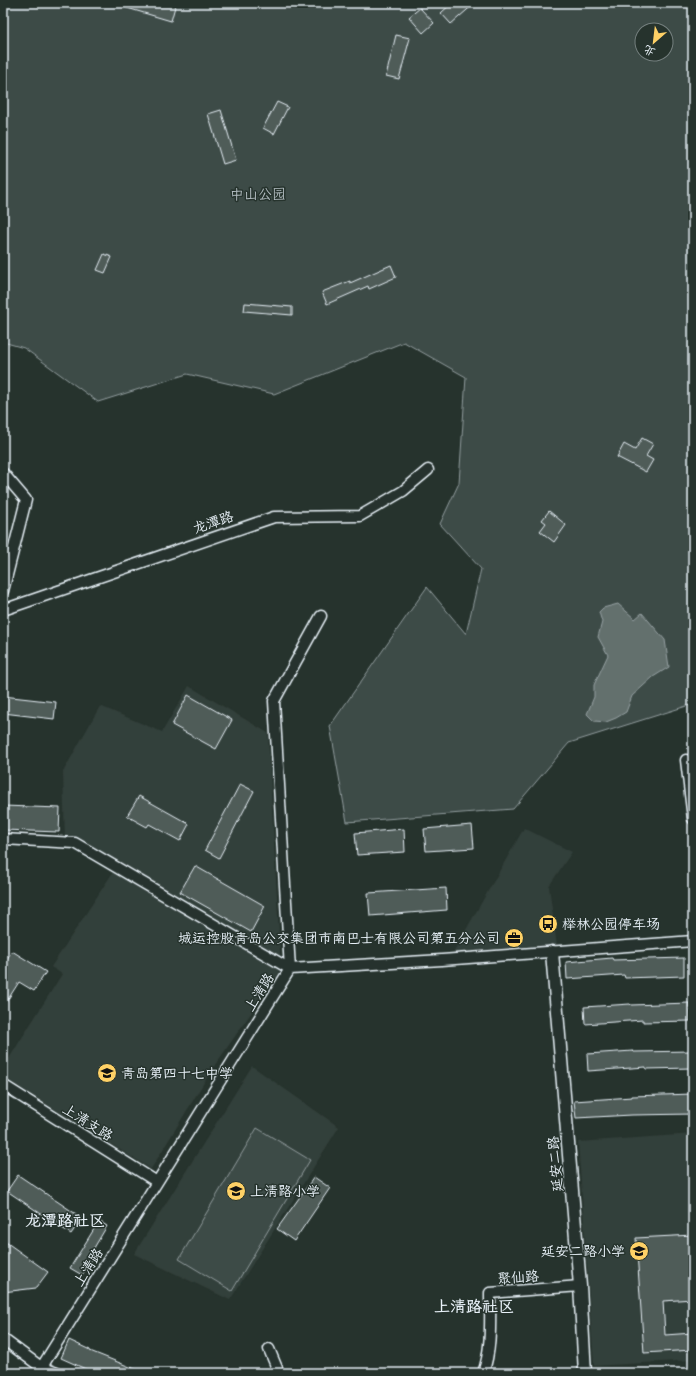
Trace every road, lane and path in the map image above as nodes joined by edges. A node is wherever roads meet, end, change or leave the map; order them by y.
1 (428, 470) dead end
2 (3, 473) edge
3 (3, 591) edge
4 (3, 610) edge
5 (321, 616) dead end
6 (686, 760) dead end
7 (693, 819) edge
8 (3, 839) edge
9 (693, 941) edge
10 (552, 952) junction
11 (290, 969) junction
12 (3, 1085) edge
13 (158, 1182) junction
14 (580, 1286) junction
15 (3, 1339) edge
16 (269, 1350) dead end
17 (40, 1370) edge
18 (57, 1373) edge
19 (279, 1373) edge
20 (483, 1373) edge
21 (585, 1373) edge

1 - 4 street, 龙潭路
2 - 3 street
5 - 11 street
6 - 7 street
8 - 11 street
9 - 10 street, 上清路
10 - 11 street, 上清路
10 - 14 street, 延安二路
11 - 13 street, 上清路
12 - 13 street, 上清支路
13 - 17 street, 上清路
14 - 20 street, 聚仙路
14 - 21 street, 延安二路
15 - 17 street
16 - 19 street
17 - 18 street

